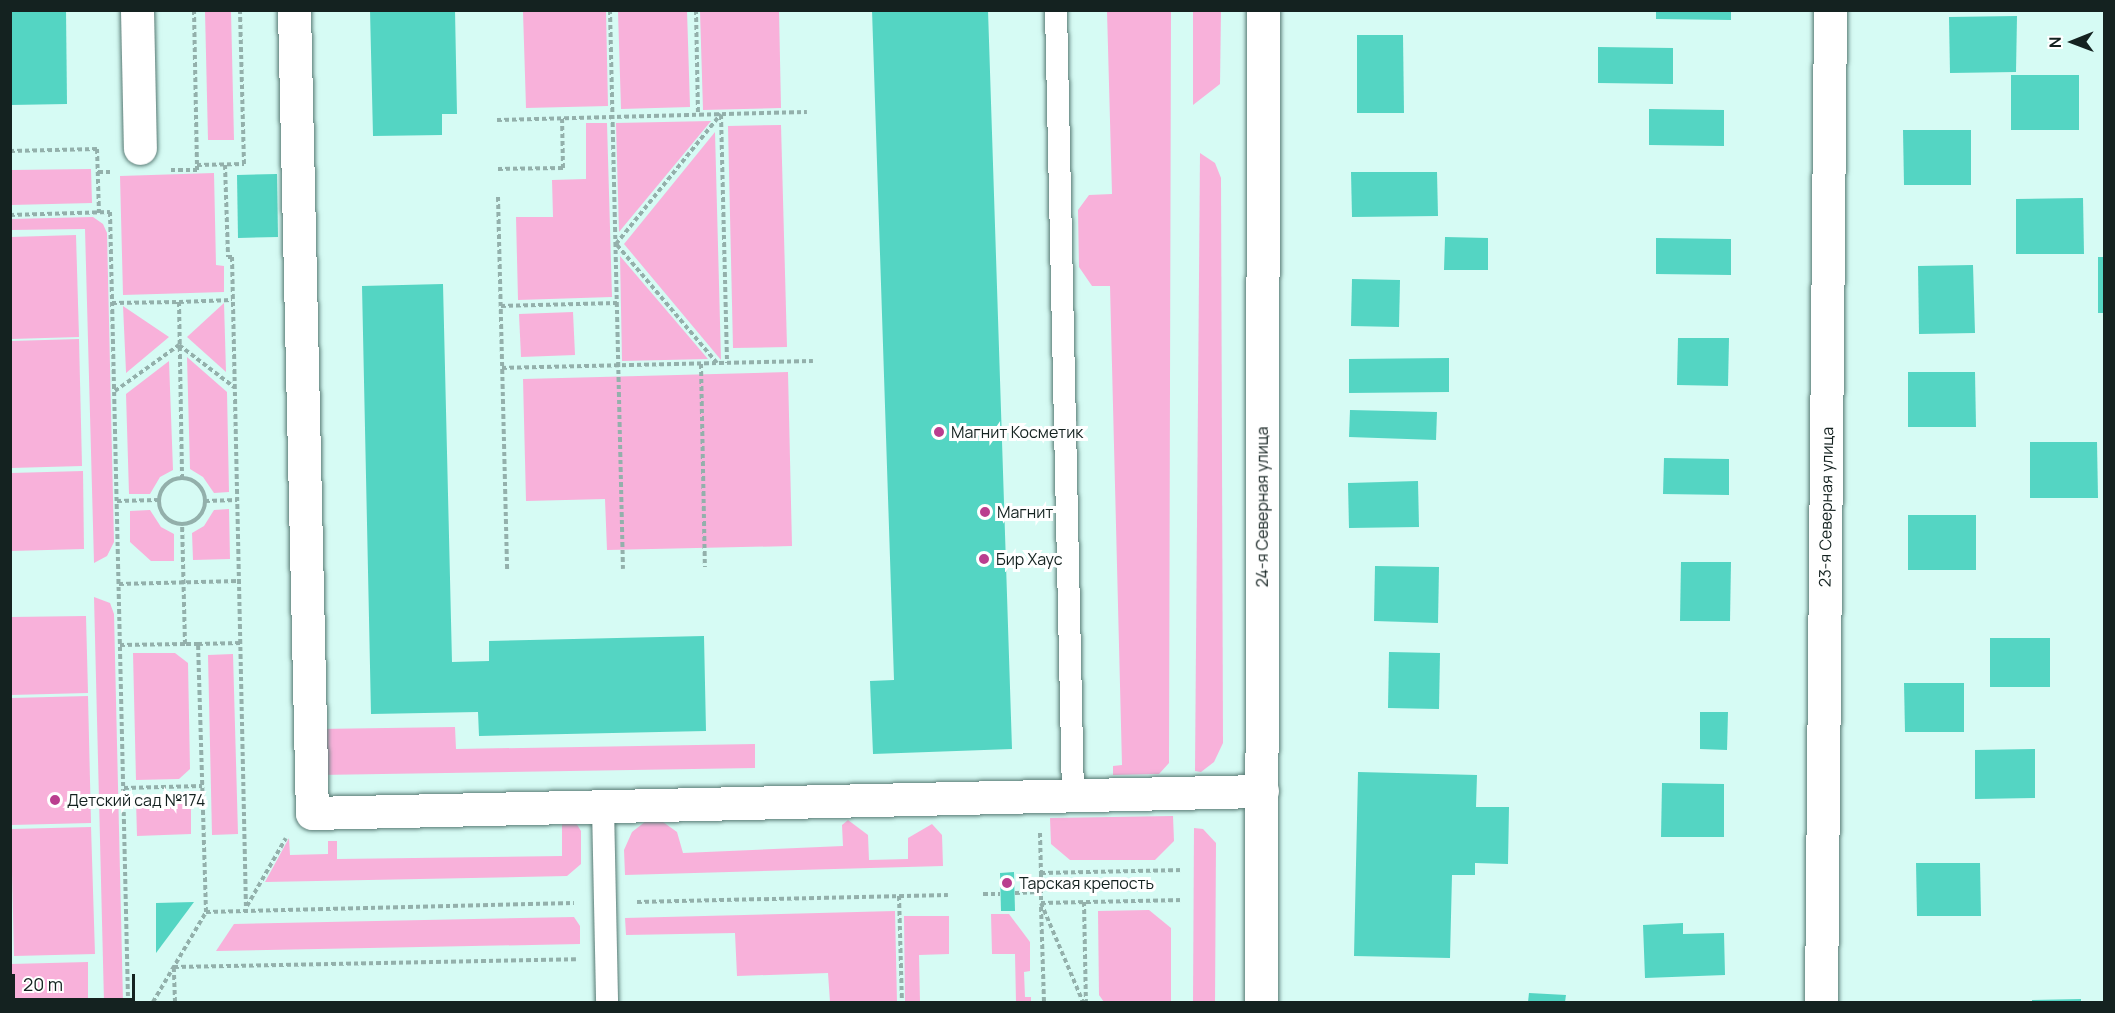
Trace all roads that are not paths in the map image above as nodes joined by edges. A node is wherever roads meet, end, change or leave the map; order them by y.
1 (137, 10) edge
2 (294, 10) edge
3 (1056, 10) edge
4 (1263, 10) edge
5 (1830, 10) edge
6 (140, 148) dead end
7 (1262, 791) junction
8 (1073, 796) junction
9 (603, 807) junction
10 (607, 1002) edge
11 (1261, 1002) edge
12 (1821, 1002) edge

1 - 6 street
2 - 9 street
3 - 8 lane
4 - 7 street, 24-я Северная улица
5 - 12 street, 23-я Северная улица
7 - 8 street
7 - 11 street, 24-я Северная улица
8 - 9 street
9 - 10 lane

